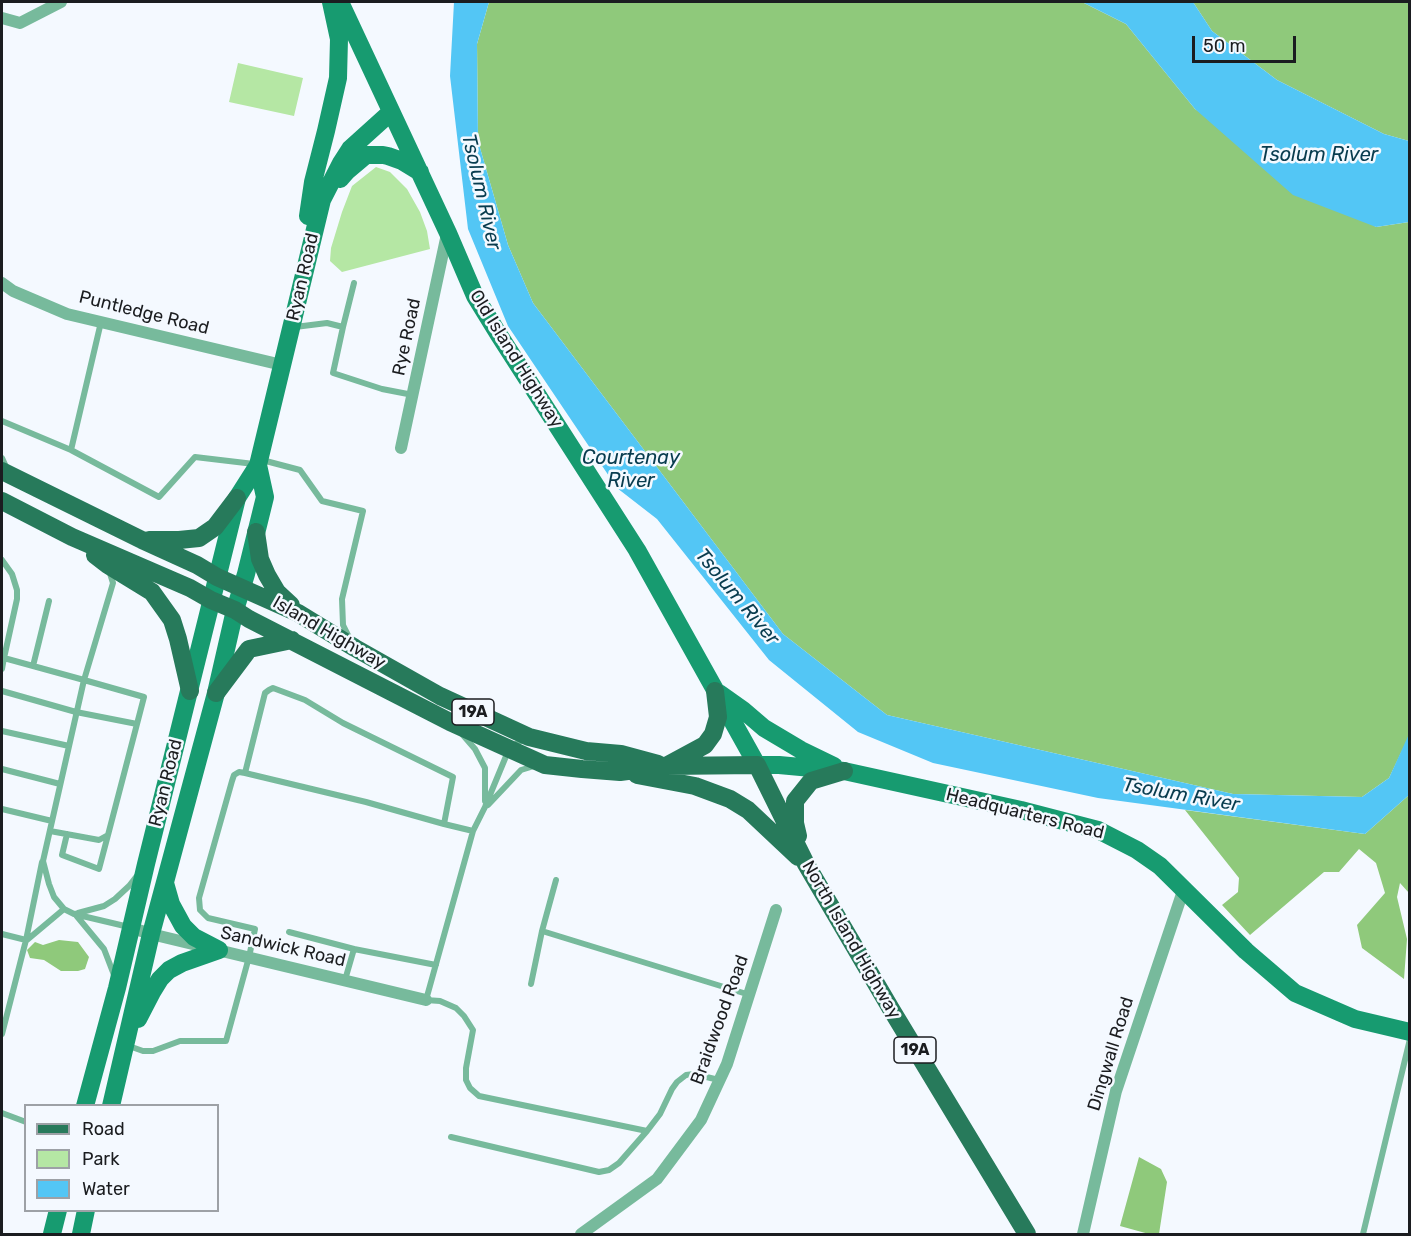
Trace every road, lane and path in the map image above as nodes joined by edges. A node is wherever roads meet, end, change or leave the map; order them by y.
1 (61, 2) edge
2 (331, 2) edge
3 (340, 2) edge
4 (2, 18) edge
5 (391, 112) junction
6 (420, 172) junction
7 (322, 200) junction
8 (448, 233) junction
9 (2, 283) edge
10 (354, 283) dead end
11 (101, 322) junction
12 (291, 327) junction
13 (343, 327) junction
14 (282, 365) junction
15 (412, 395) junction
16 (2, 421) edge
17 (401, 448) dead end
18 (71, 450) junction
19 (2, 458) edge
20 (258, 462) junction
21 (6, 473) edge
22 (237, 498) junction
23 (2, 501) edge
24 (256, 532) junction
25 (72, 537) junction
26 (142, 540) junction
27 (2, 560) edge
28 (108, 565) junction
29 (217, 577) junction
30 (242, 587) junction
31 (211, 600) junction
32 (48, 601) dead end
33 (235, 610) junction
34 (298, 613) junction
35 (292, 640) junction
36 (356, 648) junction
37 (3, 658) edge
38 (33, 666) junction
39 (2, 669) edge
40 (84, 680) junction
41 (190, 690) junction
42 (715, 690) junction
43 (2, 691) edge
44 (216, 693) junction
45 (76, 712) junction
46 (450, 722) junction
47 (137, 724) junction
48 (2, 731) edge
49 (529, 737) junction
50 (69, 746) junction
51 (509, 749) junction
52 (544, 765) junction
53 (757, 765) junction
54 (666, 766) junction
55 (2, 769) edge
56 (844, 771) junction
57 (620, 772) junction
58 (245, 773) junction
59 (60, 784) junction
60 (485, 807) junction
61 (2, 809) edge
62 (52, 821) junction
63 (444, 824) junction
64 (50, 831) junction
65 (473, 831) junction
66 (67, 834) junction
67 (108, 835) junction
68 (43, 861) junction
69 (146, 864) junction
70 (806, 864) junction
71 (556, 880) dead end
72 (165, 881) junction
73 (1184, 888) junction
74 (64, 909) junction
75 (776, 910) dead end
76 (74, 914) junction
77 (132, 928) junction
78 (542, 931) junction
79 (289, 932) dead end
80 (2, 934) edge
81 (151, 934) junction
82 (26, 940) junction
83 (354, 949) junction
84 (219, 951) junction
85 (249, 957) junction
86 (436, 965) junction
87 (345, 980) junction
88 (531, 984) dead end
89 (117, 988) junction
90 (750, 995) junction
91 (426, 1000) junction
92 (4, 1012) edge
93 (1410, 1032) edge
94 (2, 1034) edge
95 (1410, 1039) edge
96 (125, 1045) junction
97 (720, 1080) junction
98 (86, 1104) edge
99 (111, 1104) edge
100 (2, 1113) edge
101 (24, 1121) edge
102 (647, 1131) junction
103 (451, 1137) dead end
104 (58, 1212) edge
105 (86, 1212) edge
106 (52, 1234) edge
107 (81, 1234) edge
108 (582, 1234) edge
109 (1026, 1234) edge
110 (1083, 1234) edge
111 (1363, 1234) edge

1 - 4 street
2 - 12 main road
3 - 5 main road, Old Island Highway
5 - 6 main road, Old Island Highway
5 - 7 main road, Ryan Road
6 - 7 main road
6 - 8 main road, Old Island Highway
7 - 12 main road, Ryan Road
8 - 15 street, Rye Road
8 - 42 main road, Old Island Highway
9 - 11 street, Puntledge Road
10 - 13 lane
11 - 14 street, Puntledge Road
11 - 18 lane
12 - 13 lane
12 - 14 main road, Ryan Road
13 - 15 lane
14 - 20 main road, Ryan Road
15 - 17 street, Rye Road
16 - 18 lane
18 - 20 lane
19 - 21 lane
20 - 22 main road, Ryan Road
20 - 24 main road, Ryan Road
20 - 36 lane
21 - 26 main road, Island Highway / 19A
22 - 26 main road
22 - 29 main road, Ryan Road
23 - 25 main road, Island Highway / 19A
24 - 30 main road, Ryan Road
24 - 34 main road
25 - 28 main road
25 - 31 main road, Island Highway / 19A
26 - 29 main road, Island Highway / 19A
27 - 37 lane
28 - 40 lane
28 - 41 main road
29 - 30 main road, Island Highway / 19A
29 - 31 main road, Ryan Road
30 - 33 main road, Ryan Road
30 - 34 main road, Island Highway / 19A
31 - 33 main road, Island Highway / 19A
31 - 41 main road, Ryan Road
32 - 38 lane
33 - 35 main road, Island Highway / 19A
33 - 44 main road, Ryan Road
34 - 36 main road, Island Highway / 19A
35 - 44 main road
35 - 46 main road, Island Highway / 19A
36 - 49 main road, Island Highway / 19A
37 - 38 lane
37 - 39 lane
38 - 40 lane
40 - 45 lane
40 - 47 lane
41 - 69 main road, Ryan Road
42 - 53 main road, Old Island Highway
42 - 54 main road
42 - 56 main road
43 - 45 lane
44 - 72 main road, Ryan Road
45 - 47 lane
45 - 50 lane
46 - 51 main road, Island Highway / 19A
46 - 60 lane
47 - 67 lane
48 - 50 lane
49 - 51 lane
49 - 54 main road, Island Highway / 19A
50 - 59 lane
51 - 52 main road, Island Highway / 19A
51 - 60 lane
52 - 57 main road, Island Highway / 19A
52 - 60 lane
53 - 54 main road, Island Highway / 19A
53 - 56 main road, Headquarters Road
53 - 70 main road, North Island Highway / 19A
54 - 57 main road, Island Highway / 19A
55 - 59 lane
56 - 70 main road
56 - 73 main road, Headquarters Road
57 - 70 main road
58 - 63 lane
58 - 63 lane
58 - 85 lane
59 - 62 lane
60 - 65 lane
61 - 62 lane
62 - 64 lane
63 - 65 lane
64 - 66 lane
64 - 68 lane
65 - 86 lane
66 - 67 lane
66 - 67 lane
68 - 74 lane
68 - 82 lane
69 - 76 lane
69 - 77 main road, Ryan Road
70 - 109 main road, North Island Highway / 19A
71 - 78 lane
72 - 81 main road, Ryan Road
72 - 84 main road
73 - 93 main road, Headquarters Road
73 - 110 street, Dingwall Road
74 - 76 lane
74 - 82 lane
75 - 90 street, Braidwood Road
76 - 77 lane
76 - 89 lane
77 - 81 street, Sandwick Road
77 - 89 main road, Ryan Road
78 - 88 lane
78 - 90 lane
79 - 83 lane
80 - 82 lane
81 - 84 street, Sandwick Road
81 - 96 main road, Ryan Road
82 - 92 lane
83 - 86 lane
83 - 87 lane
84 - 85 street, Sandwick Road
84 - 96 main road
85 - 87 street, Sandwick Road
85 - 96 lane
86 - 91 lane
87 - 91 street, Sandwick Road
89 - 98 main road, Ryan Road
90 - 97 street, Braidwood Road
91 - 102 lane
92 - 94 lane
95 - 111 lane
96 - 99 main road, Ryan Road
97 - 102 lane
97 - 108 street, Braidwood Road
100 - 101 lane
102 - 103 lane
104 - 106 main road
105 - 107 main road

